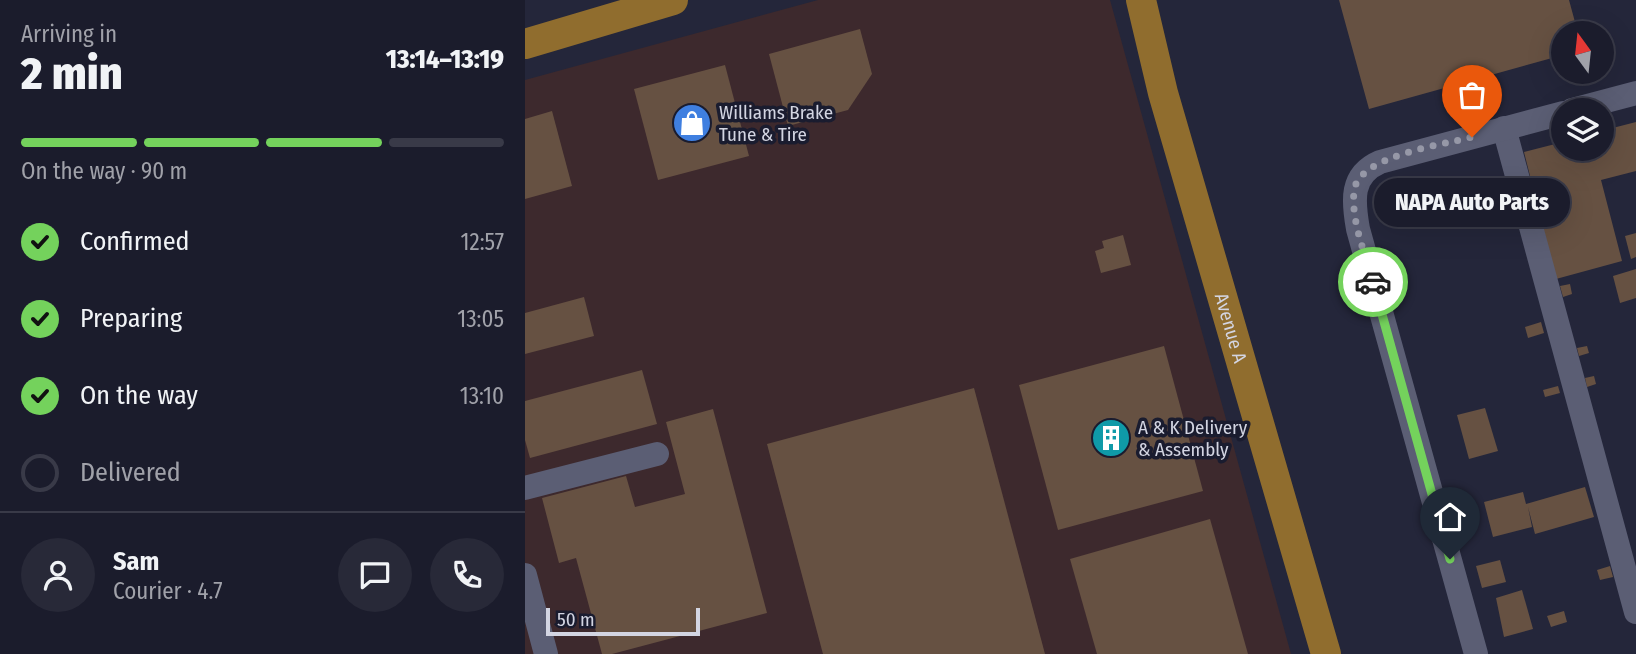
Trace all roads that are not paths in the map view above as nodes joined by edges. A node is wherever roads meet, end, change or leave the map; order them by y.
1 (673, 0) edge
2 (1141, 0) edge
3 (525, 44) edge
4 (1636, 93) edge
5 (1614, 99) edge
6 (1551, 116) edge
7 (1504, 128) junction
8 (657, 454) dead end
9 (525, 488) edge
10 (525, 575) edge
11 (1636, 612) edge
12 (546, 654) edge
13 (1326, 654) edge
14 (1476, 654) edge

1 - 3 main road
2 - 13 main road, Avenue A
4 - 5 street
6 - 7 street
7 - 11 street
7 - 14 street
8 - 9 street
10 - 12 street

